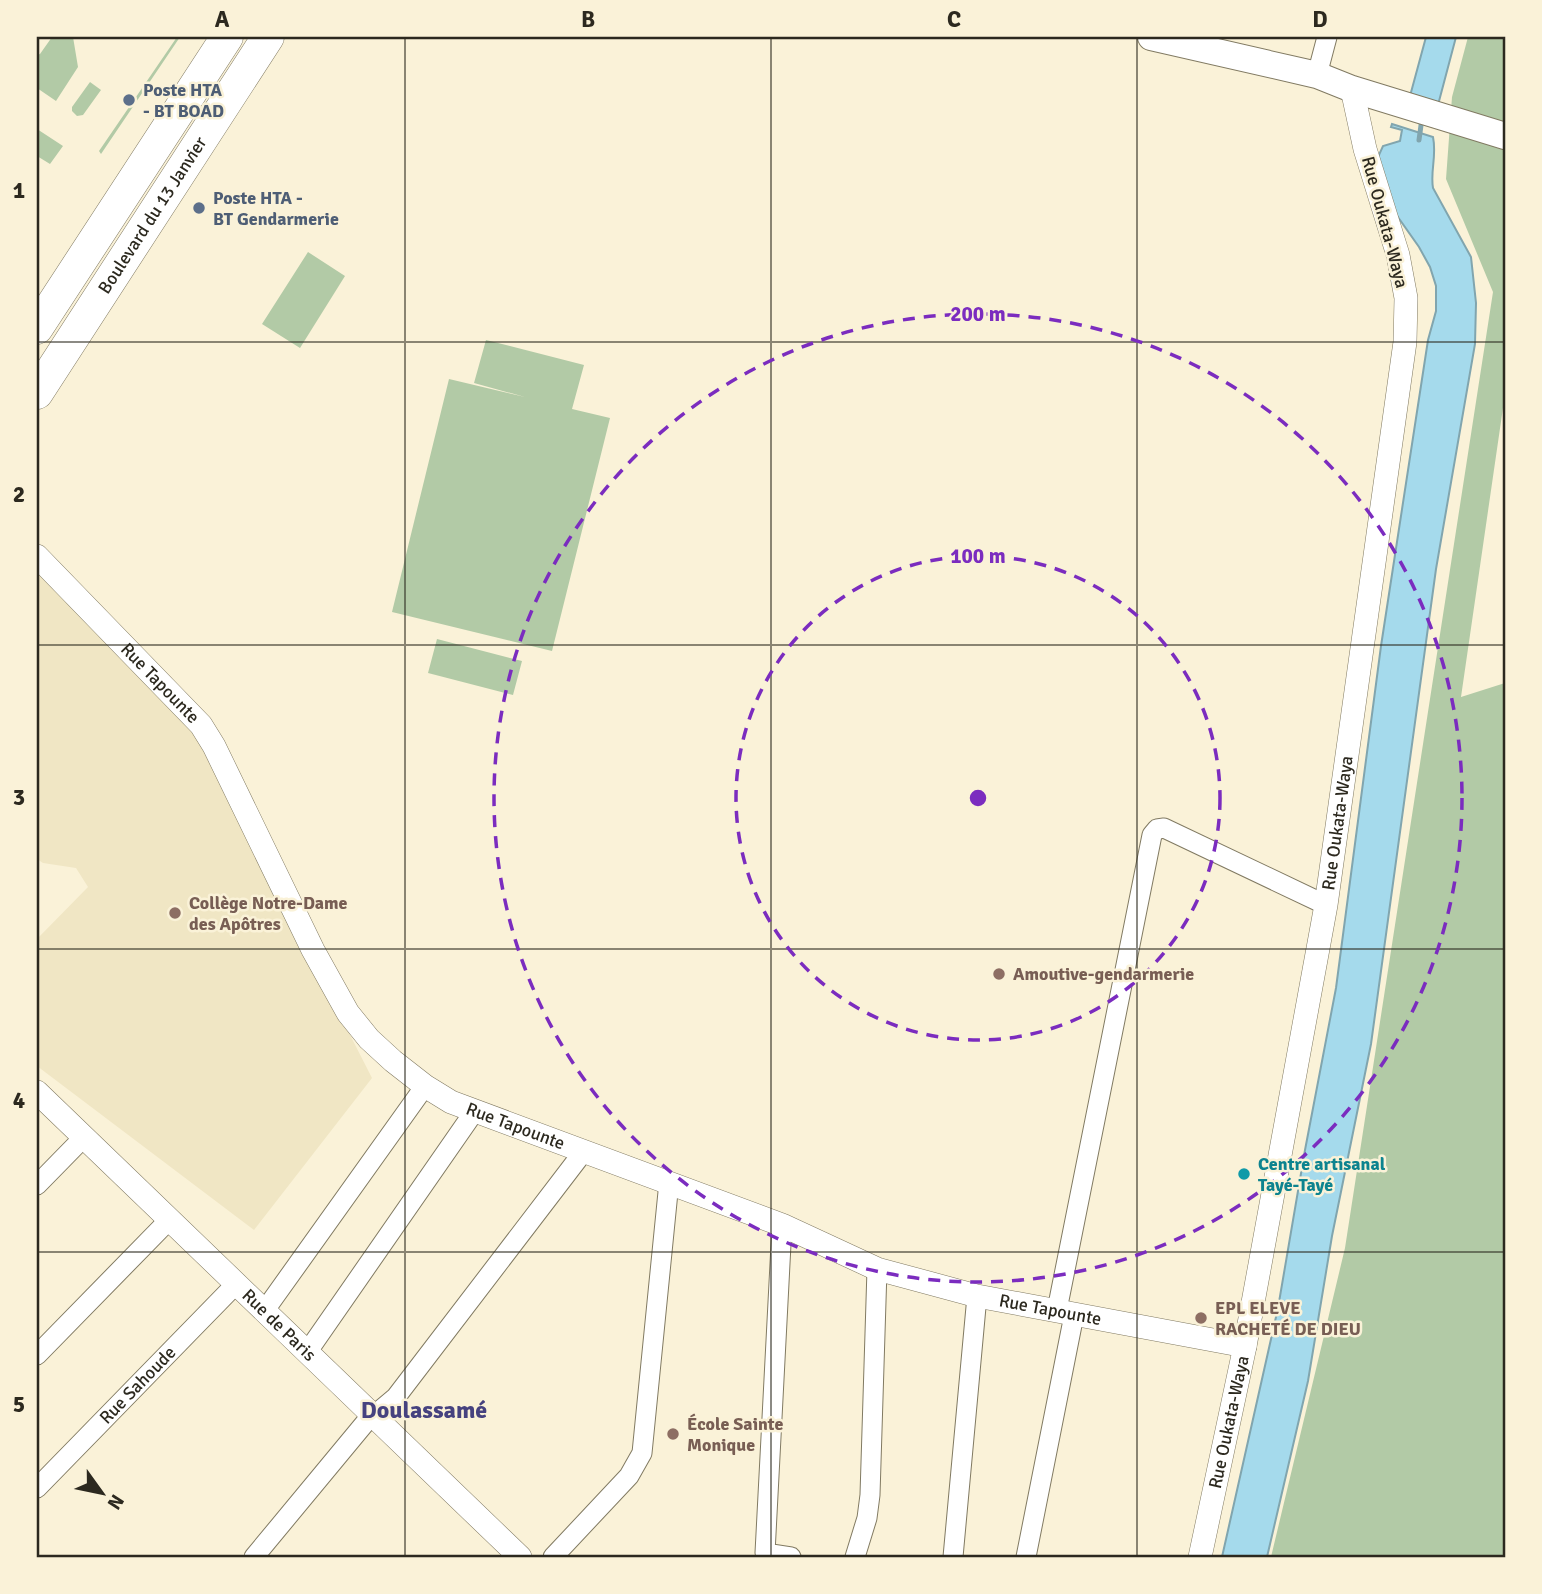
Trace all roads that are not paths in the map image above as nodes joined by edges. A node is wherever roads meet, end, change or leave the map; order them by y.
1 (227, 37) edge
2 (268, 37) edge
3 (1151, 37) edge
4 (1327, 37) edge
5 (1182, 40) edge
6 (1317, 75) junction
7 (1352, 89) junction
8 (181, 108) junction
9 (210, 126) junction
10 (1505, 136) edge
11 (37, 328) edge
12 (37, 393) edge
13 (37, 556) edge
14 (1326, 905) junction
15 (425, 1086) junction
16 (37, 1091) edge
17 (474, 1112) junction
18 (84, 1137) junction
19 (584, 1151) junction
20 (669, 1182) junction
21 (37, 1185) edge
22 (169, 1220) junction
23 (782, 1224) junction
24 (877, 1269) junction
25 (237, 1283) junction
26 (977, 1296) junction
27 (265, 1310) junction
28 (1065, 1312) junction
29 (1245, 1346) junction
30 (308, 1350) junction
31 (37, 1355) edge
32 (374, 1416) junction
33 (37, 1488) edge
34 (867, 1518) junction
35 (254, 1557) edge
36 (520, 1557) edge
37 (553, 1557) edge
38 (790, 1557) edge
39 (855, 1557) edge
40 (869, 1557) edge
41 (953, 1557) edge
42 (1026, 1557) edge
43 (1200, 1557) edge

1 - 8 highway, Boulevard du 13 Janvier
2 - 9 highway, Boulevard du 13 Janvier
3 - 5 main road
4 - 6 street
5 - 6 main road
6 - 7 main road
7 - 10 main road
7 - 14 street, Rue Oukata-Waya
8 - 9 highway
8 - 11 highway, Boulevard du 13 Janvier
9 - 12 highway, Boulevard du 13 Janvier
13 - 15 street, Rue Tapounte
14 - 28 street
14 - 29 street, Rue Oukata-Waya
15 - 17 street, Rue Tapounte
15 - 27 street
16 - 18 street, Rue de Paris
17 - 19 street, Rue Tapounte
17 - 30 street
18 - 21 street
18 - 22 street, Rue de Paris
19 - 20 street, Rue Tapounte
19 - 32 street
20 - 23 street, Rue Tapounte
20 - 37 street
22 - 25 street, Rue de Paris
22 - 31 street
23 - 24 street, Rue Tapounte
23 - 38 street
24 - 26 street, Rue Tapounte
24 - 34 street
25 - 27 street, Rue de Paris
25 - 33 street, Rue Sahoude
26 - 28 street, Rue Tapounte
26 - 41 street
27 - 30 street, Rue de Paris
28 - 29 street, Rue Tapounte
28 - 42 street
29 - 43 street, Rue Oukata-Waya
30 - 32 street, Rue de Paris
32 - 35 street
32 - 36 street, Rue de Paris
34 - 39 street
34 - 40 street

